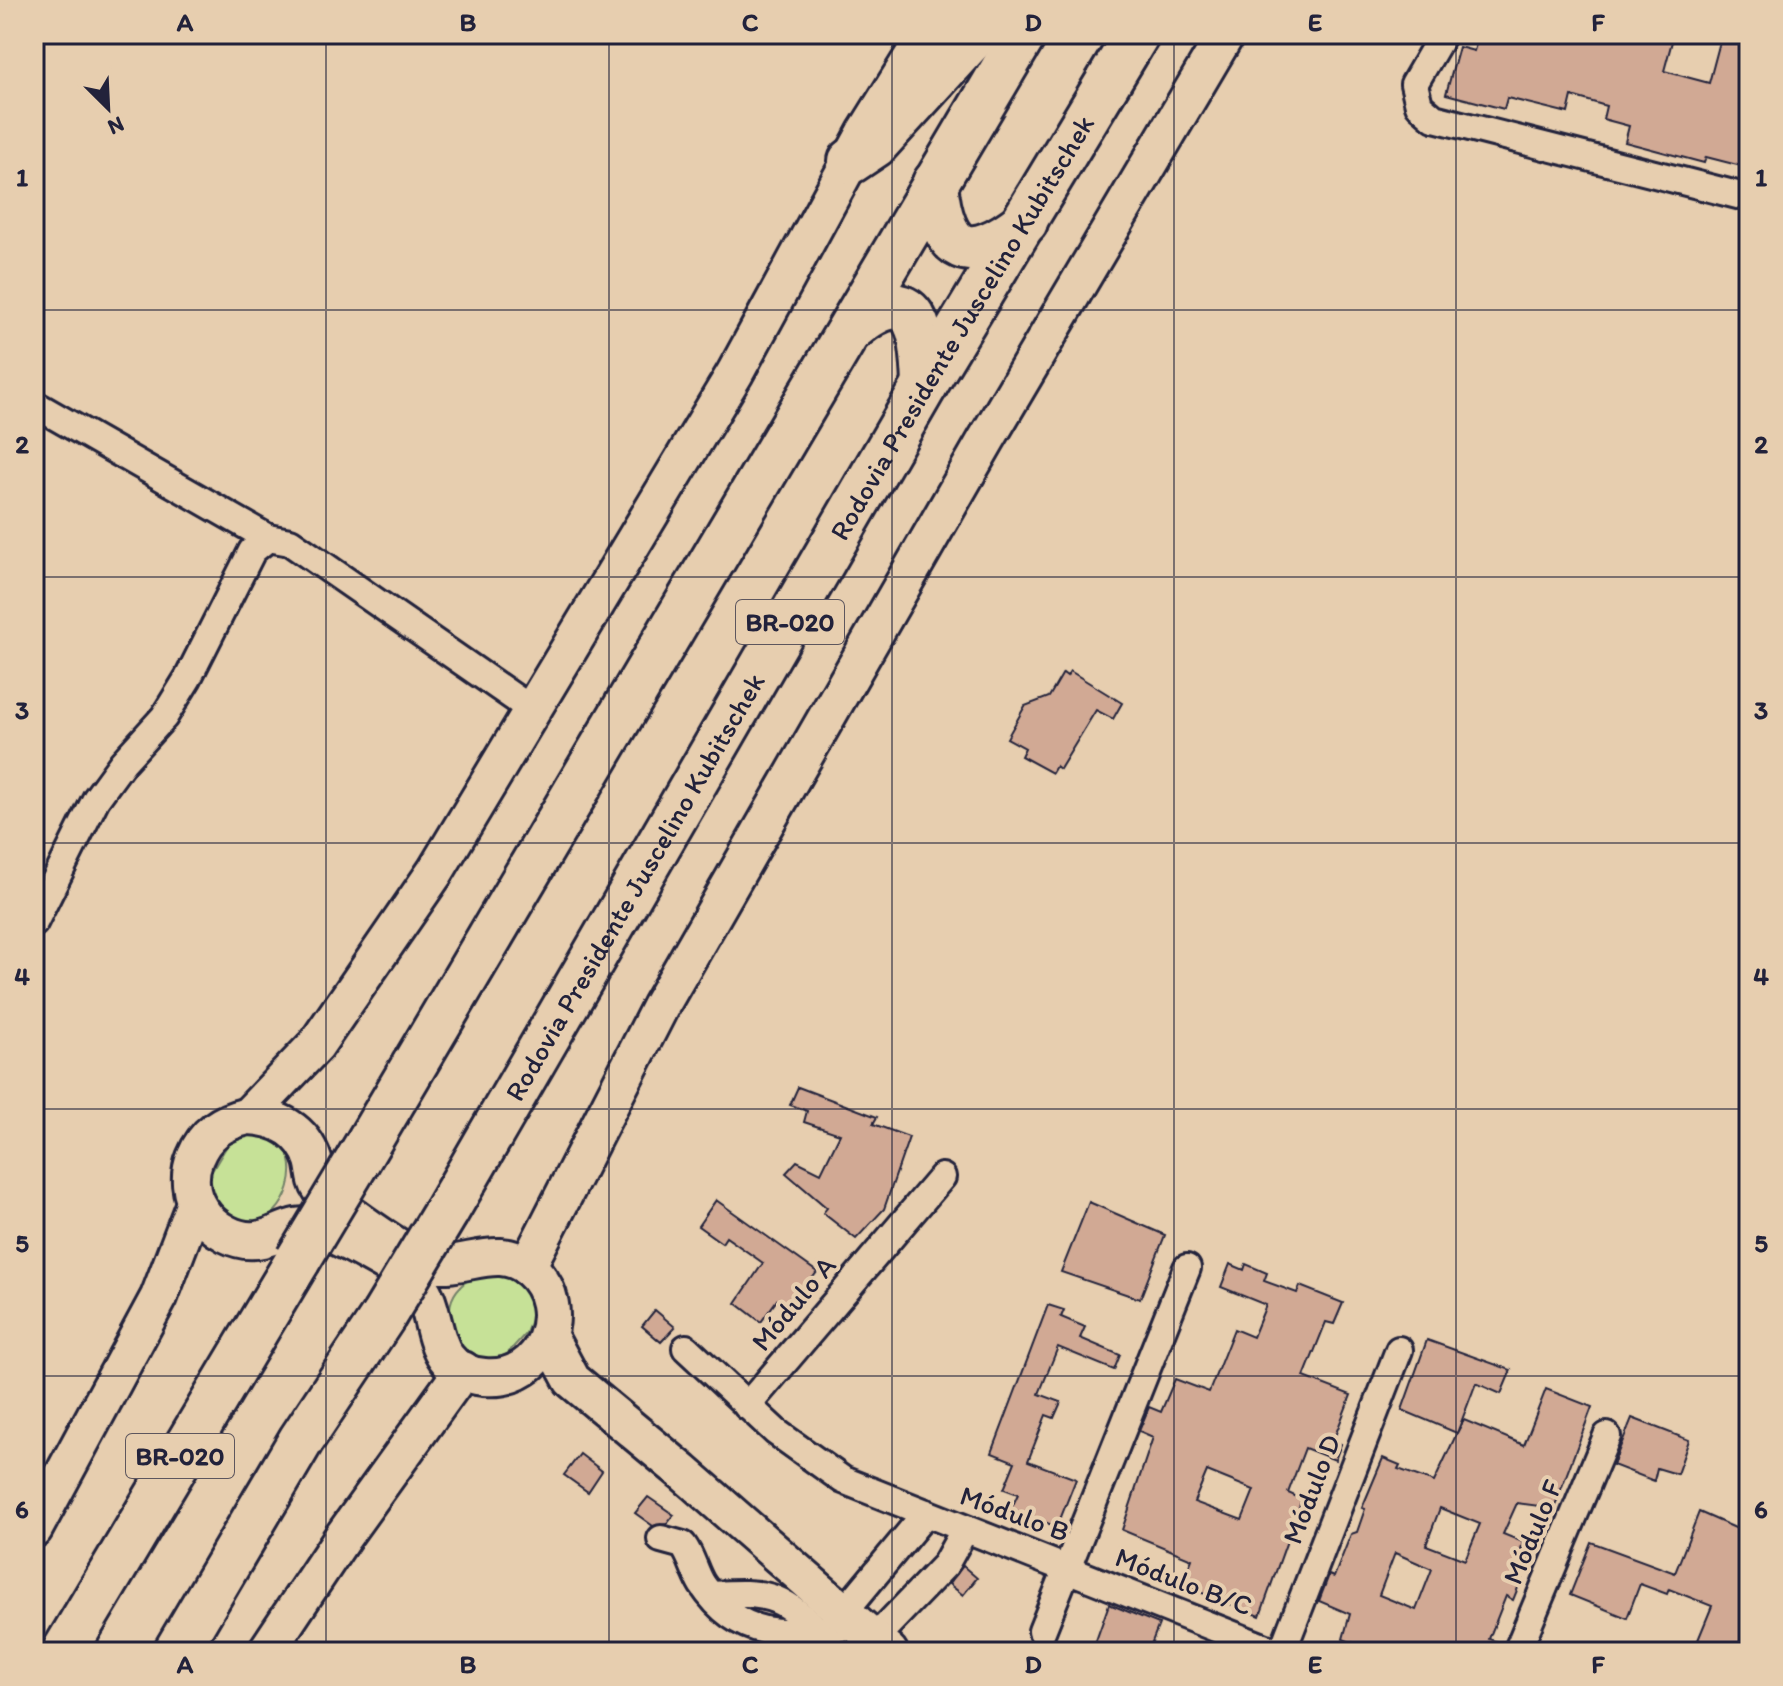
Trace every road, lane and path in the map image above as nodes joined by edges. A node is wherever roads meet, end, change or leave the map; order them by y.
1 (927, 34) edge
2 (976, 34) edge
3 (1024, 34) edge
4 (1137, 34) edge
5 (1226, 34) edge
6 (1443, 34) edge
7 (851, 161) junction
8 (935, 183) junction
9 (1749, 198) edge
10 (1025, 222) junction
11 (849, 331) junction
12 (925, 385) junction
13 (34, 404) edge
14 (268, 538) junction
15 (532, 710) junction
16 (34, 923) edge
17 (248, 1116) junction
18 (942, 1177) dead end
19 (195, 1203) junction
20 (527, 1267) junction
21 (1187, 1268) dead end
22 (549, 1337) junction
23 (686, 1348) dead end
24 (1399, 1350) dead end
25 (524, 1368) junction
26 (463, 1370) junction
27 (572, 1380) junction
28 (747, 1406) junction
29 (1607, 1436) dead end
30 (926, 1513) junction
31 (34, 1529) edge
32 (965, 1529) junction
33 (661, 1539) dead end
34 (1068, 1570) junction
35 (712, 1595) junction
36 (1042, 1631) dead end
37 (856, 1632) edge
38 (64, 1652) edge
39 (176, 1652) edge
40 (266, 1652) edge
41 (1279, 1652) edge
42 (1517, 1652) edge

1 - 7 main road
2 - 7 highway
3 - 8 highway, BR-020
4 - 10 highway, Rodovia Presidente Juscelino Kubitschek / BR-020
5 - 20 main road
6 - 9 street
7 - 15 main road
8 - 10 highway
8 - 11 highway, BR-020
10 - 12 highway, Rodovia Presidente Juscelino Kubitschek / BR-020
11 - 12 highway
11 - 38 highway, BR-020, bridge
12 - 39 highway, Rodovia Presidente Juscelino Kubitschek / BR-020, bridge
13 - 14 street
14 - 15 street
14 - 16 street
15 - 17 main road
17 - 19 main road
17 - 20 main road
18 - 28 street, Módulo A
19 - 26 main road
19 - 31 main road
20 - 22 main road
21 - 34 street, Módulo B
22 - 25 main road
22 - 27 main road
23 - 28 street
24 - 41 street, Módulo D
25 - 26 main road
25 - 27 main road
26 - 40 main road
27 - 37 main road
28 - 30 street, Módulo B
29 - 42 street, Módulo F
30 - 32 street, Módulo B
30 - 37 street
32 - 34 street, Módulo B
32 - 37 street
33 - 35 street
34 - 36 street
34 - 41 street, Módulo B/C
35 - 37 street
35 - 37 street

